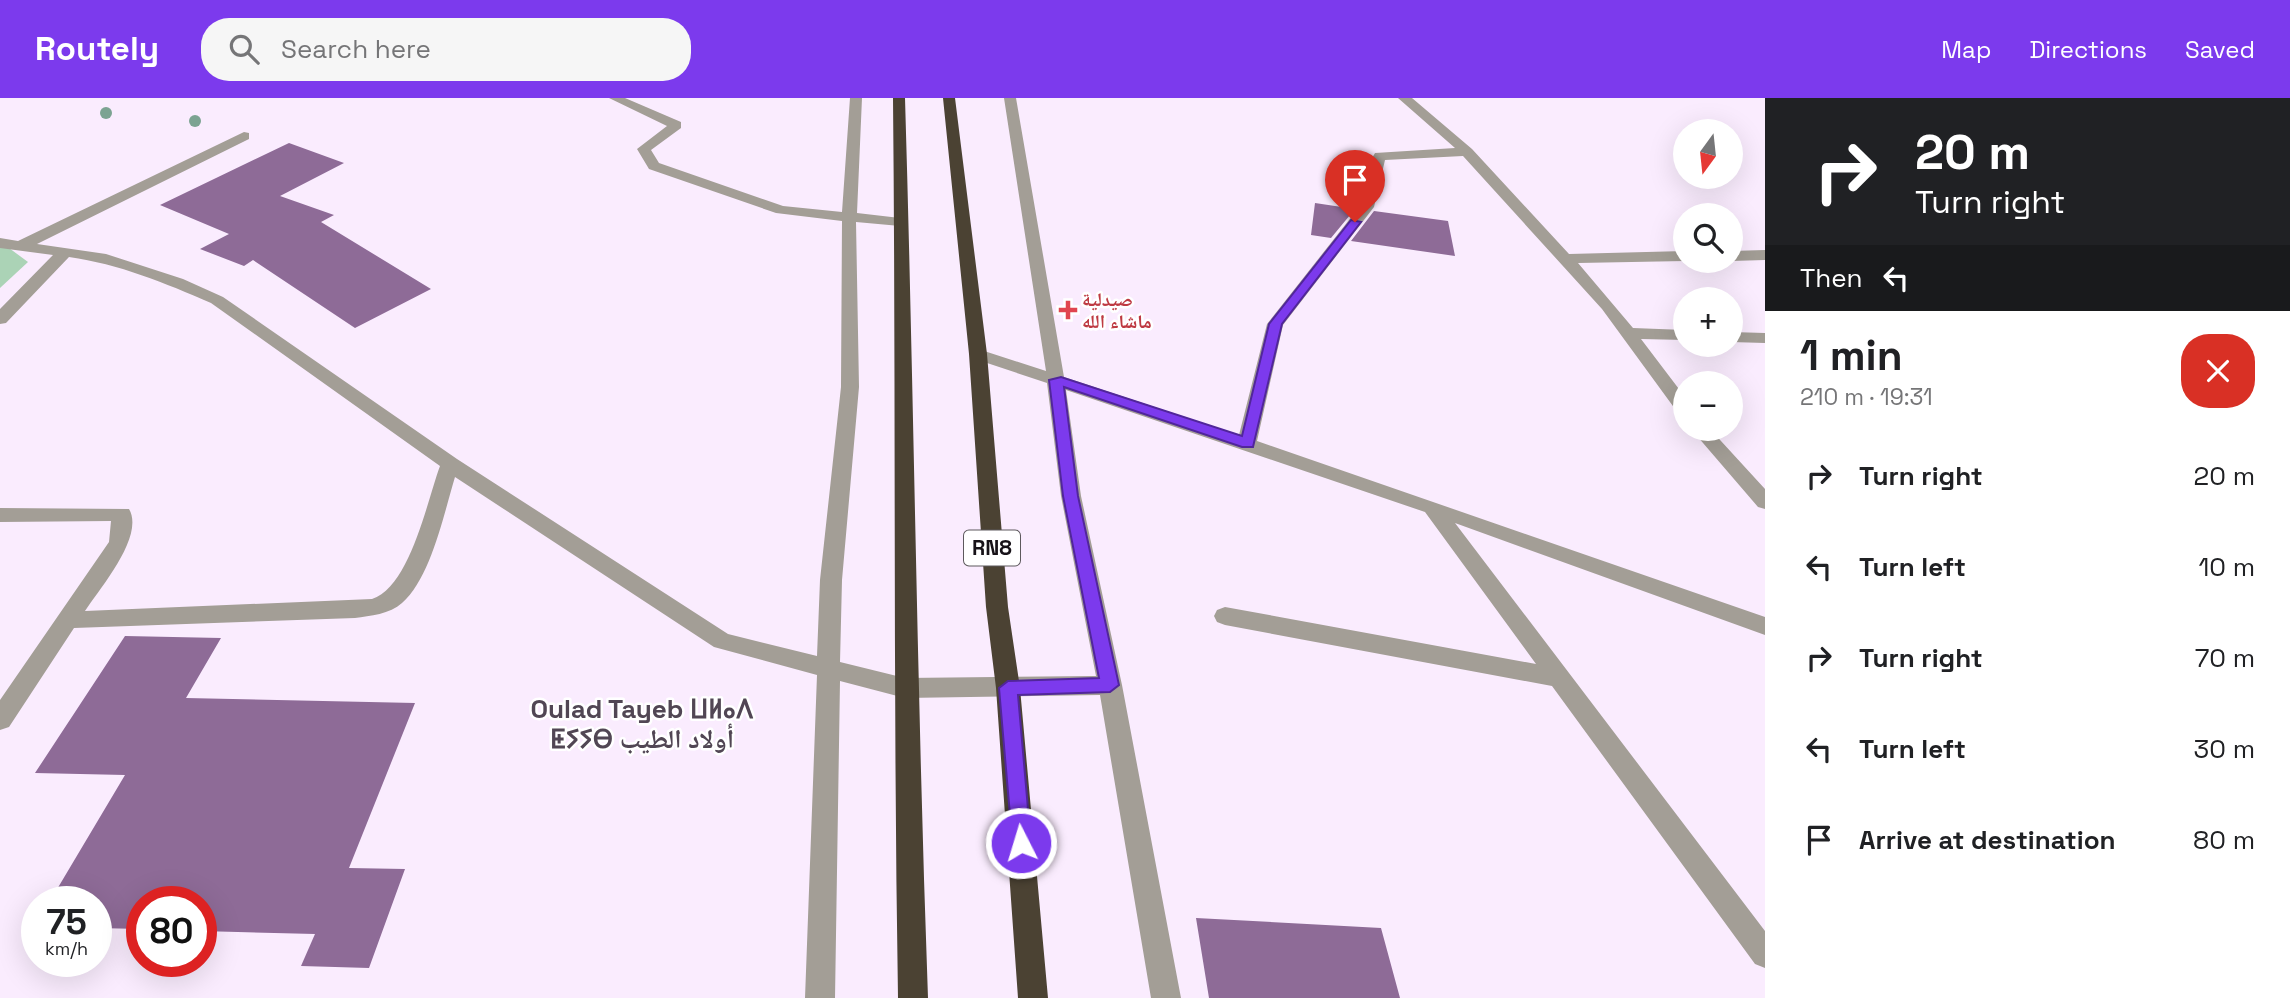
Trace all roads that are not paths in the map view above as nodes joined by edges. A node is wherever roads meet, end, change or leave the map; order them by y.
1 (615, 98) edge
2 (856, 98) edge
3 (899, 98) edge
4 (949, 98) edge
5 (1010, 98) edge
6 (1404, 98) edge
7 (244, 136) dead end
8 (1468, 152) junction
9 (849, 216) junction
10 (900, 222) junction
11 (10, 244) edge
12 (66, 251) junction
13 (1765, 255) edge
14 (1743, 256) edge
15 (1673, 257) edge
16 (1565, 259) junction
17 (0, 318) edge
18 (1629, 333) junction
19 (1673, 335) edge
20 (1743, 337) edge
21 (1765, 338) edge
22 (978, 354) junction
23 (1056, 380) junction
24 (1673, 393) edge
25 (1711, 441) edge
26 (1247, 443) junction
27 (450, 464) junction
28 (1765, 502) edge
29 (1432, 507) junction
30 (0, 515) edge
31 (1225, 616) dead end
32 (67, 620) junction
33 (1765, 626) edge
34 (831, 667) junction
35 (1559, 678) junction
36 (1110, 685) junction
37 (905, 688) junction
38 (1008, 688) junction
39 (0, 720) edge
40 (1765, 954) edge
41 (820, 998) edge
42 (912, 998) edge
43 (1033, 998) edge
44 (1166, 998) edge

1 - 9 street
2 - 9 street
3 - 10 highway
4 - 22 highway, RN8
5 - 23 street
6 - 8 street
7 - 11 street
8 - 16 street
8 - 26 street
9 - 10 street
9 - 34 street
10 - 37 highway
11 - 12 street
12 - 17 street
12 - 27 street
13 - 14 street
15 - 16 street
16 - 18 street
18 - 19 street
18 - 24 street
20 - 21 street
22 - 23 street
22 - 38 highway, RN8
23 - 26 street
23 - 36 street
25 - 28 street
26 - 29 street
27 - 32 street
27 - 34 street
29 - 33 street
29 - 35 street
30 - 32 street
31 - 35 street
32 - 39 street
34 - 37 street
34 - 41 street
35 - 40 street
36 - 38 street
36 - 44 street
37 - 38 street
37 - 42 highway
38 - 43 highway, RN8

